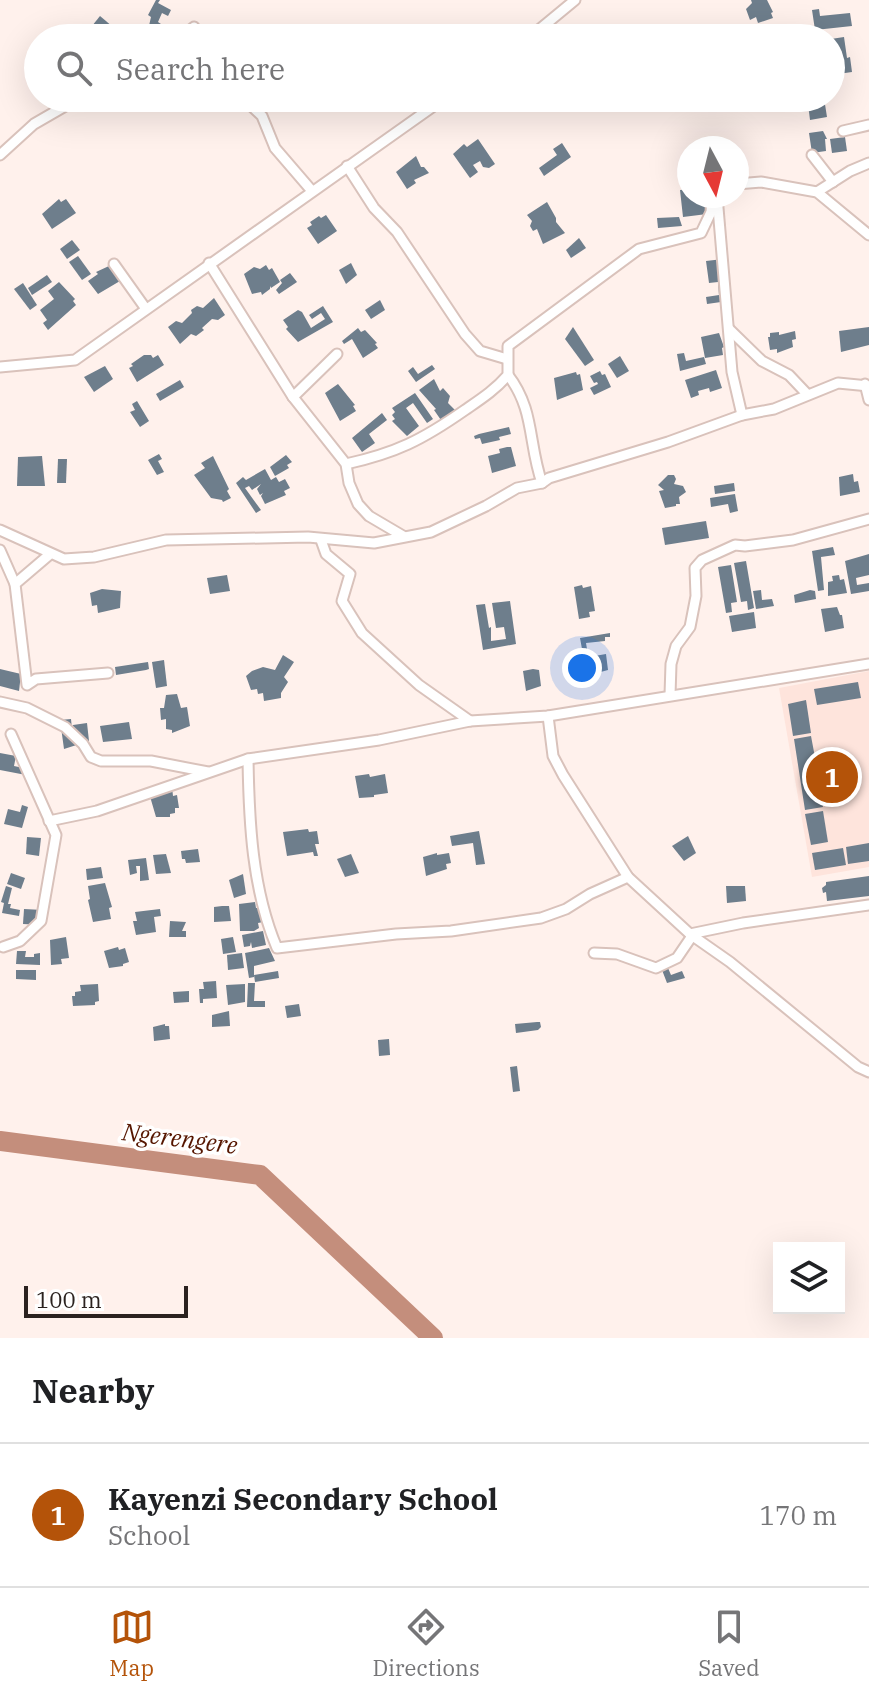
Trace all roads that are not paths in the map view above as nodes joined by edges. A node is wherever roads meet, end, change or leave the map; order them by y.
1 (573, 1) edge
2 (546, 24) edge
3 (55, 112) edge
4 (258, 112) edge
5 (425, 112) edge
6 (869, 125) edge
7 (843, 131) dead end
8 (0, 155) edge
9 (812, 155) dead end
10 (869, 163) edge
11 (347, 166) junction
12 (833, 182) junction
13 (749, 183) edge
14 (312, 191) junction
15 (817, 192) junction
16 (712, 208) edge
17 (715, 208) edge
18 (869, 235) edge
19 (209, 263) junction
20 (114, 264) dead end
21 (146, 309) junction
22 (729, 329) junction
23 (337, 354) dead end
24 (507, 359) junction
25 (0, 367) edge
26 (508, 375) junction
27 (867, 385) edge
28 (807, 394) junction
29 (293, 397) junction
30 (869, 400) edge
31 (742, 415) junction
32 (346, 464) junction
33 (542, 483) junction
34 (869, 519) edge
35 (0, 530) edge
36 (405, 537) junction
37 (321, 540) junction
38 (0, 550) edge
39 (49, 555) junction
40 (15, 584) junction
41 (869, 664) edge
42 (108, 673) dead end
43 (670, 695) junction
44 (0, 702) edge
45 (548, 716) junction
46 (470, 721) junction
47 (11, 734) dead end
48 (248, 759) junction
49 (211, 772) junction
50 (49, 821) junction
51 (628, 877) junction
52 (869, 905) edge
53 (690, 934) junction
54 (3, 947) dead end
55 (594, 953) dead end
56 (869, 1072) edge

1 - 2 street
3 - 8 street
4 - 14 street
5 - 11 street
6 - 7 street
9 - 12 street
10 - 12 street
11 - 14 street
11 - 24 street
12 - 15 street
13 - 15 street
14 - 19 street
15 - 18 street
16 - 24 street
17 - 22 street
19 - 21 street
19 - 29 street
20 - 21 street
21 - 25 street
22 - 28 street
22 - 31 street
23 - 29 street
24 - 26 street
26 - 32 street
26 - 33 street
27 - 28 street
27 - 30 street
28 - 31 street
29 - 32 street
31 - 33 street
32 - 36 street
33 - 36 street
34 - 43 street
35 - 39 street
36 - 37 street
37 - 39 street
37 - 46 street
38 - 40 street
39 - 40 street
40 - 42 street
41 - 43 street
43 - 45 street
44 - 49 street
45 - 46 street
45 - 51 street
46 - 48 street
47 - 50 street
48 - 49 street
48 - 51 street
49 - 50 street
50 - 54 street
51 - 53 street
52 - 53 street
53 - 55 street
53 - 56 street

